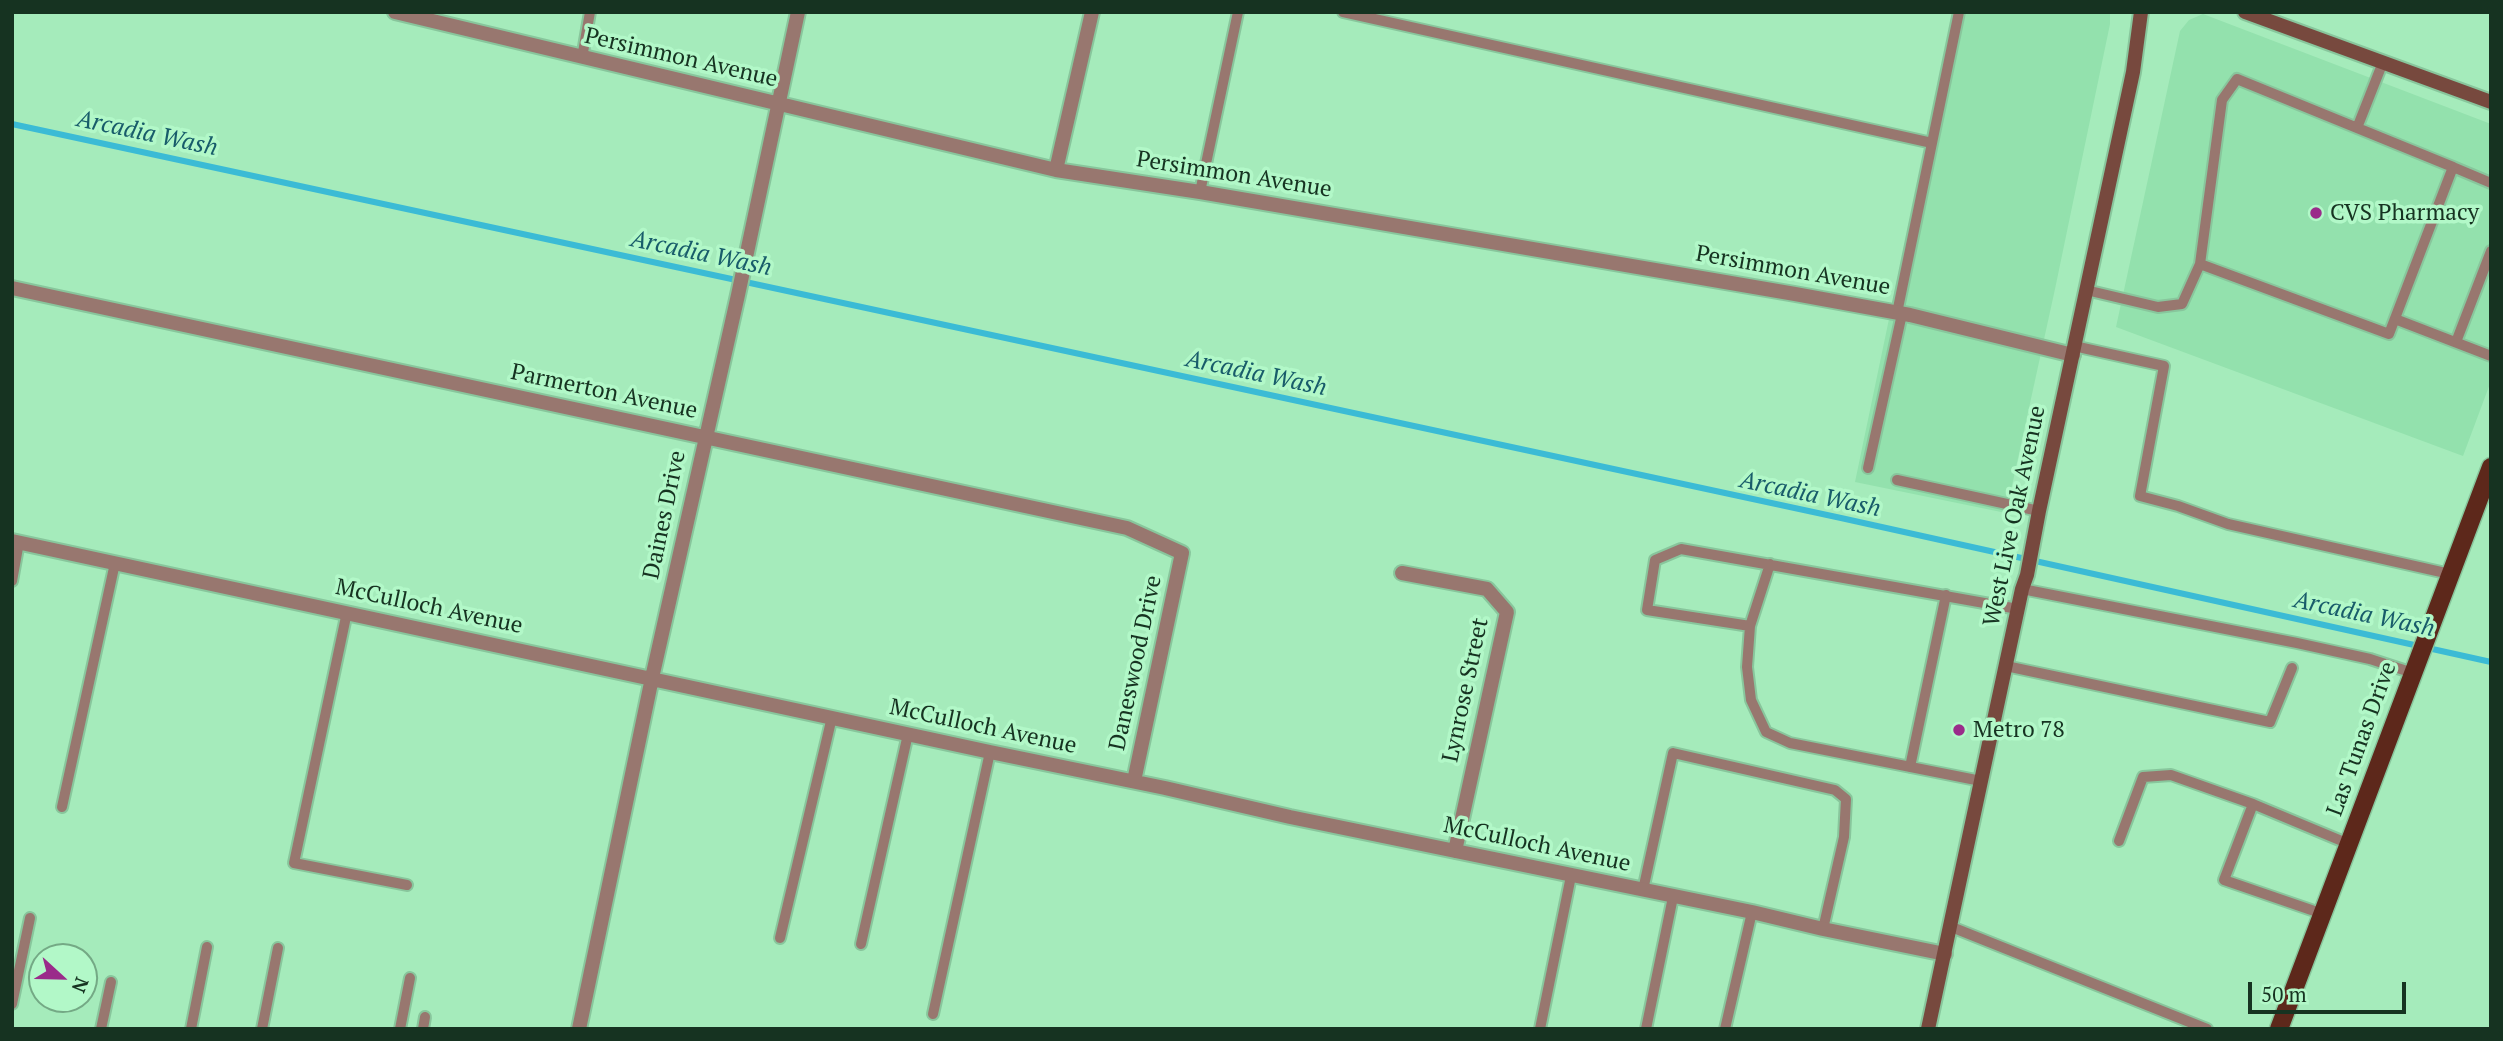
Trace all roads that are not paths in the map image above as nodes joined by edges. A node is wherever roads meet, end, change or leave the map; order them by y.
1 (395, 12) edge
2 (590, 12) edge
3 (798, 12) edge
4 (1092, 12) edge
5 (1238, 12) edge
6 (1343, 12) edge
7 (1959, 12) edge
8 (2141, 12) edge
9 (2245, 12) edge
10 (582, 58) junction
11 (2383, 62) junction
12 (2491, 102) edge
13 (778, 104) junction
14 (2357, 128) junction
15 (1932, 143) junction
16 (2453, 167) junction
17 (1056, 170) junction
18 (2491, 183) edge
19 (1200, 192) junction
20 (2491, 251) edge
21 (2200, 264) junction
22 (12, 288) edge
23 (2086, 290) junction
24 (1899, 314) junction
25 (2395, 318) junction
26 (2456, 342) junction
27 (2073, 350) junction
28 (2491, 356) edge
29 (705, 437) junction
30 (2491, 467) edge
31 (1868, 468) dead end
32 (1897, 480) dead end
33 (2039, 511) junction
34 (16, 542) edge
35 (1182, 553) joint
36 (115, 563) junction
37 (1770, 564) junction
38 (1402, 573) dead end
39 (2450, 574) junction
40 (12, 581) edge
41 (2025, 582) junction
42 (1946, 595) junction
43 (2018, 609) junction
44 (347, 612) junction
45 (1750, 626) junction
46 (2006, 666) junction
47 (2415, 666) junction
48 (2292, 667) dead end
49 (652, 678) junction
50 (832, 718) junction
51 (908, 734) junction
52 (990, 752) junction
53 (1910, 767) junction
54 (1134, 781) junction
55 (1981, 781) junction
56 (2253, 804) junction
57 (62, 807) dead end
58 (2119, 841) dead end
59 (2349, 844) junction
60 (1455, 852) junction
61 (1572, 876) junction
62 (407, 885) dead end
63 (1643, 890) junction
64 (1674, 897) junction
65 (1752, 912) junction
66 (2323, 914) junction
67 (30, 918) dead end
68 (1949, 926) junction
69 (1822, 929) junction
70 (780, 939) dead end
71 (860, 944) dead end
72 (207, 947) dead end
73 (278, 948) dead end
74 (1945, 954) junction
75 (410, 978) dead end
76 (111, 982) dead end
77 (12, 1004) edge
78 (933, 1014) dead end
79 (101, 1029) edge
80 (191, 1029) edge
81 (262, 1029) edge
82 (400, 1029) edge
83 (579, 1029) edge
84 (1540, 1029) edge
85 (1646, 1029) edge
86 (1725, 1029) edge
87 (1928, 1029) edge
88 (2207, 1029) edge
89 (2279, 1029) edge

1 - 10 street, Persimmon Avenue
2 - 10 lane
3 - 13 street, Daines Drive
4 - 17 street
5 - 19 lane
6 - 15 lane
7 - 15 lane
8 - 23 street, West Live Oak Avenue
9 - 11 street
10 - 13 street, Persimmon Avenue
11 - 12 street
11 - 14 lane
13 - 17 street, Persimmon Avenue
13 - 29 street, Daines Drive
14 - 16 lane
14 - 21 lane
15 - 24 lane
16 - 18 lane
16 - 25 lane
17 - 19 street, Persimmon Avenue
19 - 24 street, Persimmon Avenue
20 - 26 lane
21 - 23 lane
21 - 25 lane
22 - 29 street, Parmerton Avenue
23 - 27 street, West Live Oak Avenue
24 - 27 street, Persimmon Avenue
24 - 31 lane
25 - 26 lane
26 - 28 lane
27 - 33 street, West Live Oak Avenue
27 - 39 lane
29 - 35 street, Parmerton Avenue
29 - 49 street, Daines Drive
30 - 39 main road, Las Tunas Drive
32 - 33 lane
33 - 41 street, West Live Oak Avenue
34 - 36 street, McCulloch Avenue
34 - 40 lane
35 - 54 street, Daneswood Drive
36 - 44 street, McCulloch Avenue
36 - 57 lane
37 - 42 lane
37 - 45 lane
37 - 45 lane
38 - 60 street, Lynrose Street
39 - 47 main road, Las Tunas Drive
41 - 43 street, West Live Oak Avenue
41 - 47 lane
42 - 43 lane
42 - 53 lane
43 - 46 street, West Live Oak Avenue
44 - 49 street, McCulloch Avenue
44 - 62 lane
45 - 53 lane
46 - 48 lane
46 - 55 street, West Live Oak Avenue
47 - 59 main road, Las Tunas Drive
49 - 50 street, McCulloch Avenue
49 - 83 street, Daines Drive
50 - 51 street, McCulloch Avenue
50 - 70 lane
51 - 52 street, McCulloch Avenue
51 - 71 lane
52 - 54 street, McCulloch Avenue
52 - 78 lane
53 - 55 lane
54 - 60 street, McCulloch Avenue
55 - 68 street, West Live Oak Avenue
56 - 58 lane
56 - 59 lane
56 - 66 lane
59 - 66 main road, Las Tunas Drive
60 - 61 street, McCulloch Avenue
61 - 63 street, McCulloch Avenue
61 - 84 lane
63 - 64 street, McCulloch Avenue
63 - 69 lane
64 - 65 street, McCulloch Avenue
64 - 85 lane
65 - 69 street, McCulloch Avenue
65 - 86 lane
66 - 89 main road, Las Tunas Drive
67 - 77 lane
68 - 74 street, West Live Oak Avenue
68 - 88 lane
69 - 74 street, McCulloch Avenue
72 - 80 lane
73 - 81 lane
74 - 87 street, West Live Oak Avenue
75 - 82 lane
76 - 79 lane

